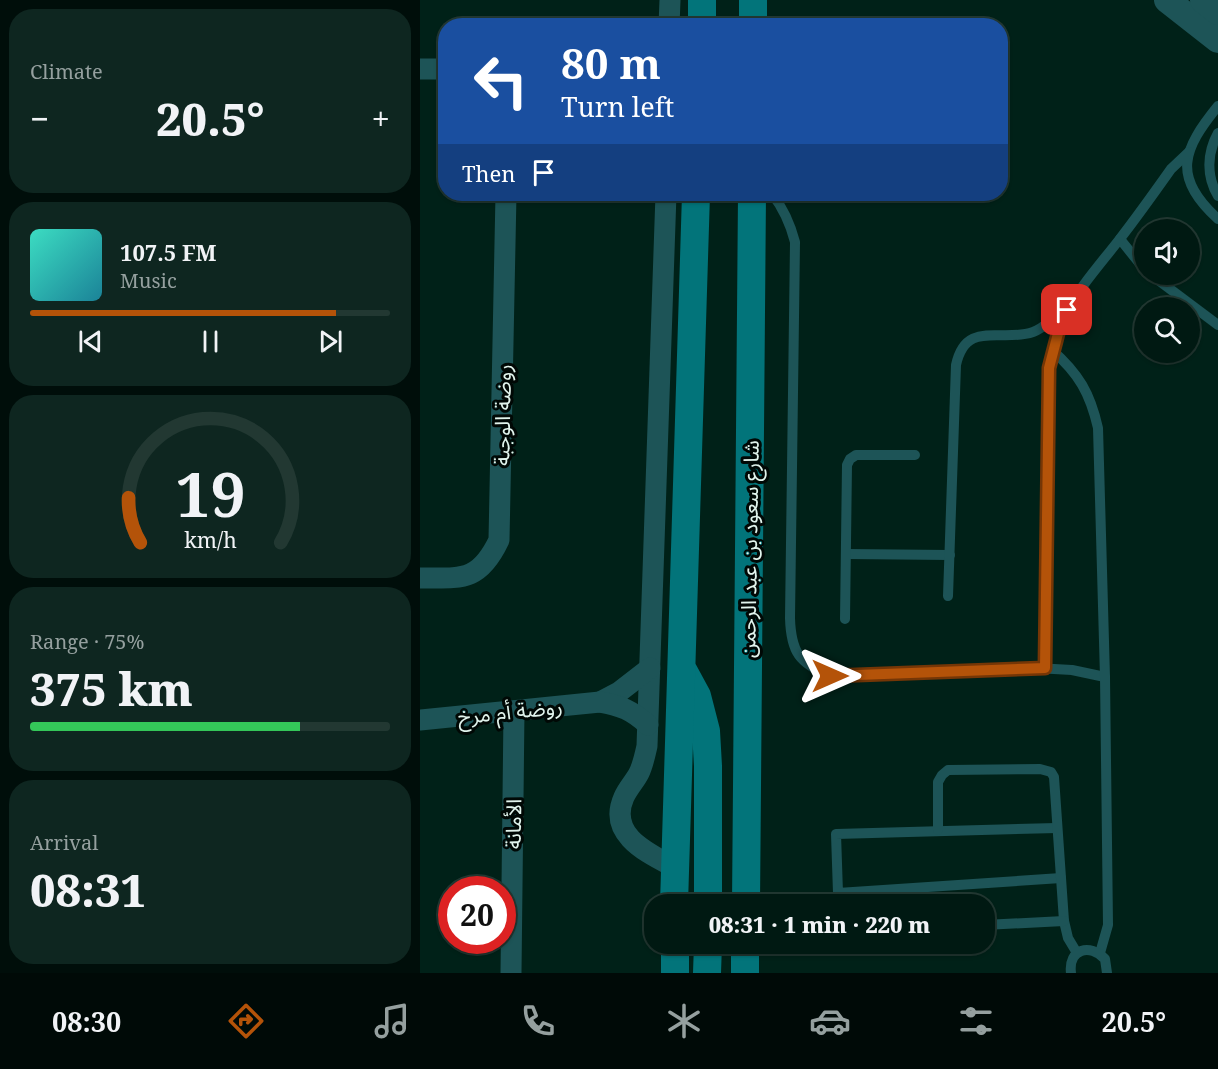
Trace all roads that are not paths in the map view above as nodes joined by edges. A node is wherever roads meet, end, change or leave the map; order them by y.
1 (670, 0) edge
2 (702, 0) edge
3 (753, 0) edge
4 (1167, 0) edge
5 (1203, 0) edge
6 (1218, 12) edge
7 (669, 18) edge
8 (702, 18) edge
9 (753, 18) edge
10 (1218, 40) edge
11 (420, 69) edge
12 (438, 69) edge
13 (1218, 106) edge
14 (1218, 133) edge
15 (1189, 152) junction
16 (1218, 196) edge
17 (506, 201) edge
18 (666, 201) edge
19 (696, 201) edge
20 (752, 201) edge
21 (777, 201) edge
22 (1218, 219) edge
23 (1120, 239) junction
24 (1134, 256) edge
25 (1164, 285) edge
26 (1074, 297) junction
27 (1218, 326) edge
28 (1052, 350) junction
29 (915, 455) dead end
30 (846, 554) junction
31 (950, 555) junction
32 (420, 578) edge
33 (948, 596) dead end
34 (845, 619) dead end
35 (681, 665) junction
36 (650, 668) junction
37 (1045, 668) junction
38 (1105, 676) junction
39 (600, 702) junction
40 (514, 711) junction
41 (420, 720) edge
42 (648, 725) junction
43 (1057, 828) junction
44 (938, 830) junction
45 (674, 867) junction
46 (1061, 878) junction
47 (674, 894) edge
48 (708, 894) edge
49 (746, 894) edge
50 (1064, 921) junction
51 (995, 924) edge
52 (1077, 953) junction
53 (1100, 953) junction
54 (675, 954) edge
55 (708, 954) edge
56 (745, 954) edge
57 (511, 973) edge
58 (675, 973) edge
59 (707, 973) edge
60 (745, 973) edge
61 (1071, 973) edge
62 (1107, 973) edge

1 - 7 street
2 - 8 main road
3 - 9 main road
4 - 10 street
5 - 6 street
11 - 12 street
13 - 15 lane
14 - 16 lane
15 - 22 lane
15 - 23 lane
17 - 32 street, روضة الوجبة
18 - 36 street
19 - 35 main road
20 - 49 main road, شارع سعود بن عبد الرحمن
21 - 37 lane
23 - 24 lane
23 - 26 lane
25 - 27 lane
26 - 28 lane
26 - 31 lane
28 - 37 lane
28 - 38 lane
29 - 30 lane
30 - 31 lane
30 - 34 lane
31 - 33 lane
35 - 45 main road
35 - 48 main road
36 - 39 street, روضة أم مرخ
36 - 42 street
37 - 38 lane
38 - 53 lane
39 - 40 street, روضة أم مرخ
39 - 42 street, روضة أم مرخ
40 - 41 street, روضة أم مرخ
40 - 57 street, الأمانة
42 - 45 street
43 - 44 lane
43 - 44 lane
43 - 46 lane
44 - 46 lane
45 - 47 main road
46 - 50 lane
50 - 51 lane
50 - 52 lane
52 - 53 lane
52 - 61 lane
53 - 62 lane
54 - 58 main road
55 - 59 main road
56 - 60 main road

